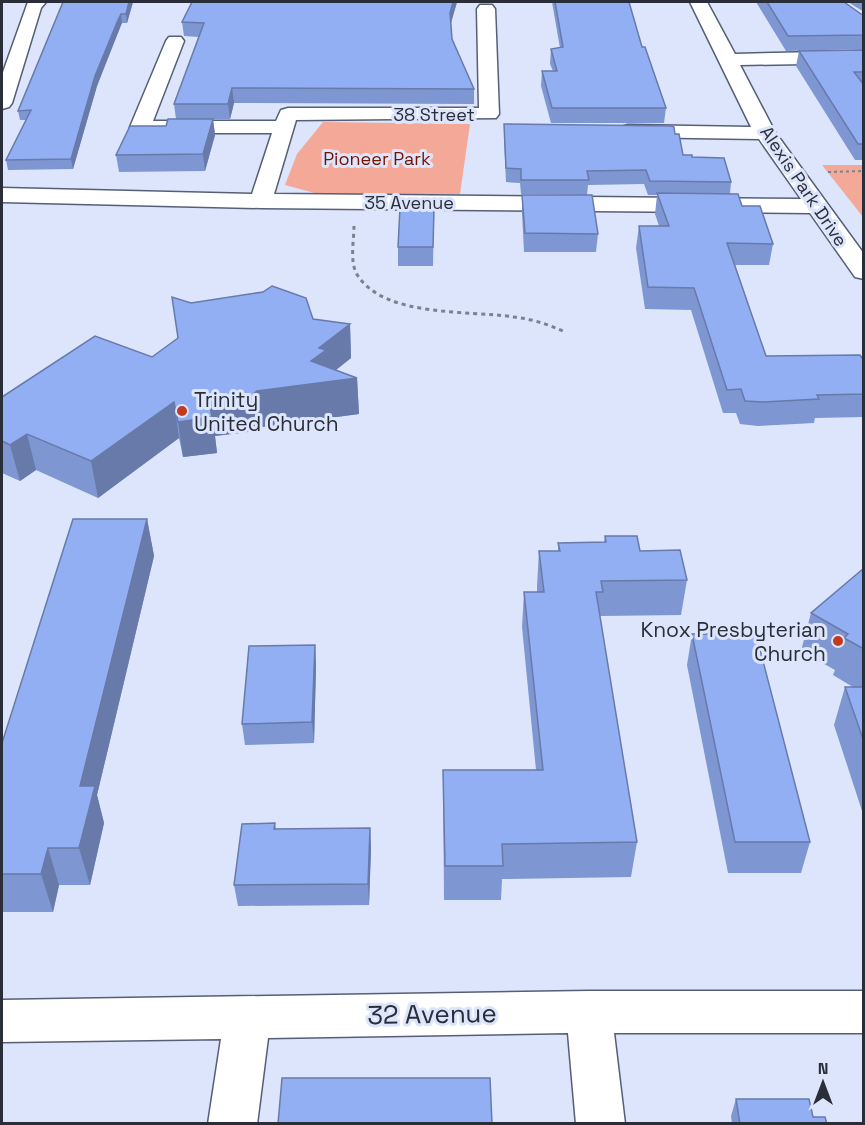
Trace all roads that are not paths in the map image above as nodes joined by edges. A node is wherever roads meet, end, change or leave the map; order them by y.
1 (37, 2) edge
2 (699, 2) edge
3 (486, 9) dead end
4 (175, 41) dead end
5 (864, 57) edge
6 (729, 60) junction
7 (2, 103) edge
8 (284, 127) junction
9 (604, 131) edge
10 (765, 133) junction
11 (2, 195) edge
12 (261, 201) junction
13 (816, 206) junction
14 (864, 272) edge
15 (589, 1012) junction
16 (864, 1012) edge
17 (248, 1017) junction
18 (2, 1021) edge
19 (232, 1124) edge
20 (601, 1124) edge

1 - 7 street
2 - 6 street, Alexis Park Drive
3 - 8 street, 38 Street
4 - 8 street
5 - 6 street
6 - 10 street, Alexis Park Drive
8 - 12 street
9 - 10 street
10 - 13 street, Alexis Park Drive
11 - 12 street, 35 Avenue
12 - 13 street, 35 Avenue
13 - 14 street, Alexis Park Drive
15 - 16 street, 32 Avenue
15 - 17 street, 32 Avenue
15 - 20 street
17 - 18 street, 32 Avenue
17 - 19 street

